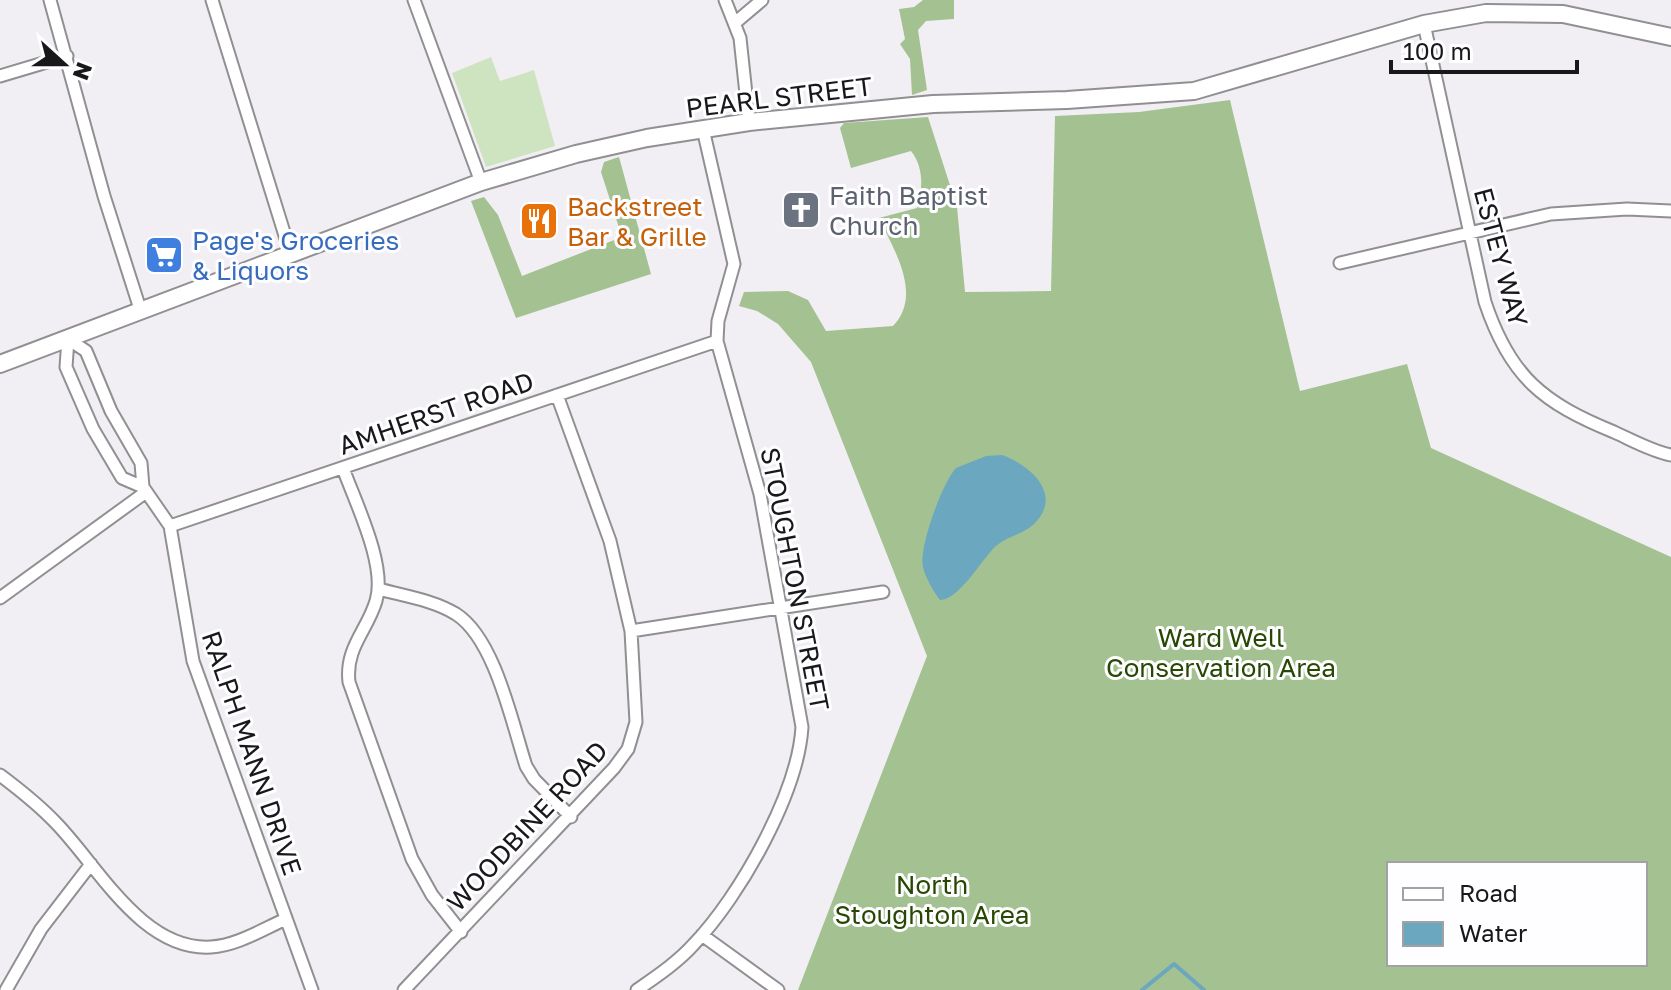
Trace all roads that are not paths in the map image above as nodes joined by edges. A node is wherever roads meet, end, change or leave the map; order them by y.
1 (50, 0) edge
2 (212, 0) edge
3 (414, 0) edge
4 (725, 0) edge
5 (762, 0) edge
6 (736, 22) junction
7 (1424, 24) junction
8 (1671, 37) edge
9 (67, 56) junction
10 (0, 76) edge
11 (749, 122) junction
12 (703, 129) junction
13 (481, 182) junction
14 (1671, 211) edge
15 (1470, 232) junction
16 (291, 255) junction
17 (1340, 263) dead end
18 (141, 312) junction
19 (68, 339) junction
20 (717, 341) junction
21 (0, 364) edge
22 (557, 395) junction
23 (1671, 455) edge
24 (343, 468) junction
25 (145, 489) junction
26 (170, 526) junction
27 (379, 589) junction
28 (883, 592) dead end
29 (0, 598) edge
30 (783, 607) junction
31 (631, 631) junction
32 (0, 775) edge
33 (571, 817) junction
34 (91, 864) junction
35 (286, 919) junction
36 (461, 932) junction
37 (702, 935) junction
38 (6, 990) edge
39 (312, 990) edge
40 (404, 990) edge
41 (637, 990) edge
42 (778, 990) edge

1 - 9 street
2 - 16 street
3 - 13 street
4 - 6 street
5 - 6 street
6 - 11 street
7 - 8 main road, PEARL STREET
7 - 11 main road, PEARL STREET
7 - 15 street, ESTEY WAY
9 - 10 street
9 - 18 street
11 - 12 main road, PEARL STREET
12 - 13 main road, PEARL STREET
12 - 20 street, STOUGHTON STREET
13 - 16 main road, PEARL STREET
14 - 15 street
15 - 17 street
15 - 23 street, ESTEY WAY
16 - 18 main road, PEARL STREET
18 - 19 main road, PEARL STREET
19 - 21 main road, PEARL STREET
19 - 25 street, RALPH MANN DRIVE
19 - 25 street, RALPH MANN DRIVE
20 - 22 street, AMHERST ROAD
20 - 30 street, STOUGHTON STREET
22 - 24 street, AMHERST ROAD
22 - 31 street, WOODBINE ROAD
24 - 26 street, AMHERST ROAD
24 - 27 street
25 - 26 street, RALPH MANN DRIVE
25 - 29 street
26 - 35 street, RALPH MANN DRIVE
27 - 33 street
27 - 36 street
28 - 30 street
30 - 31 street
30 - 37 street, STOUGHTON STREET
31 - 33 street, WOODBINE ROAD
32 - 34 street
33 - 36 street, WOODBINE ROAD
34 - 35 street
34 - 38 street
35 - 39 street, RALPH MANN DRIVE
36 - 40 street, WOODBINE ROAD
37 - 41 street, STOUGHTON STREET
37 - 42 street

